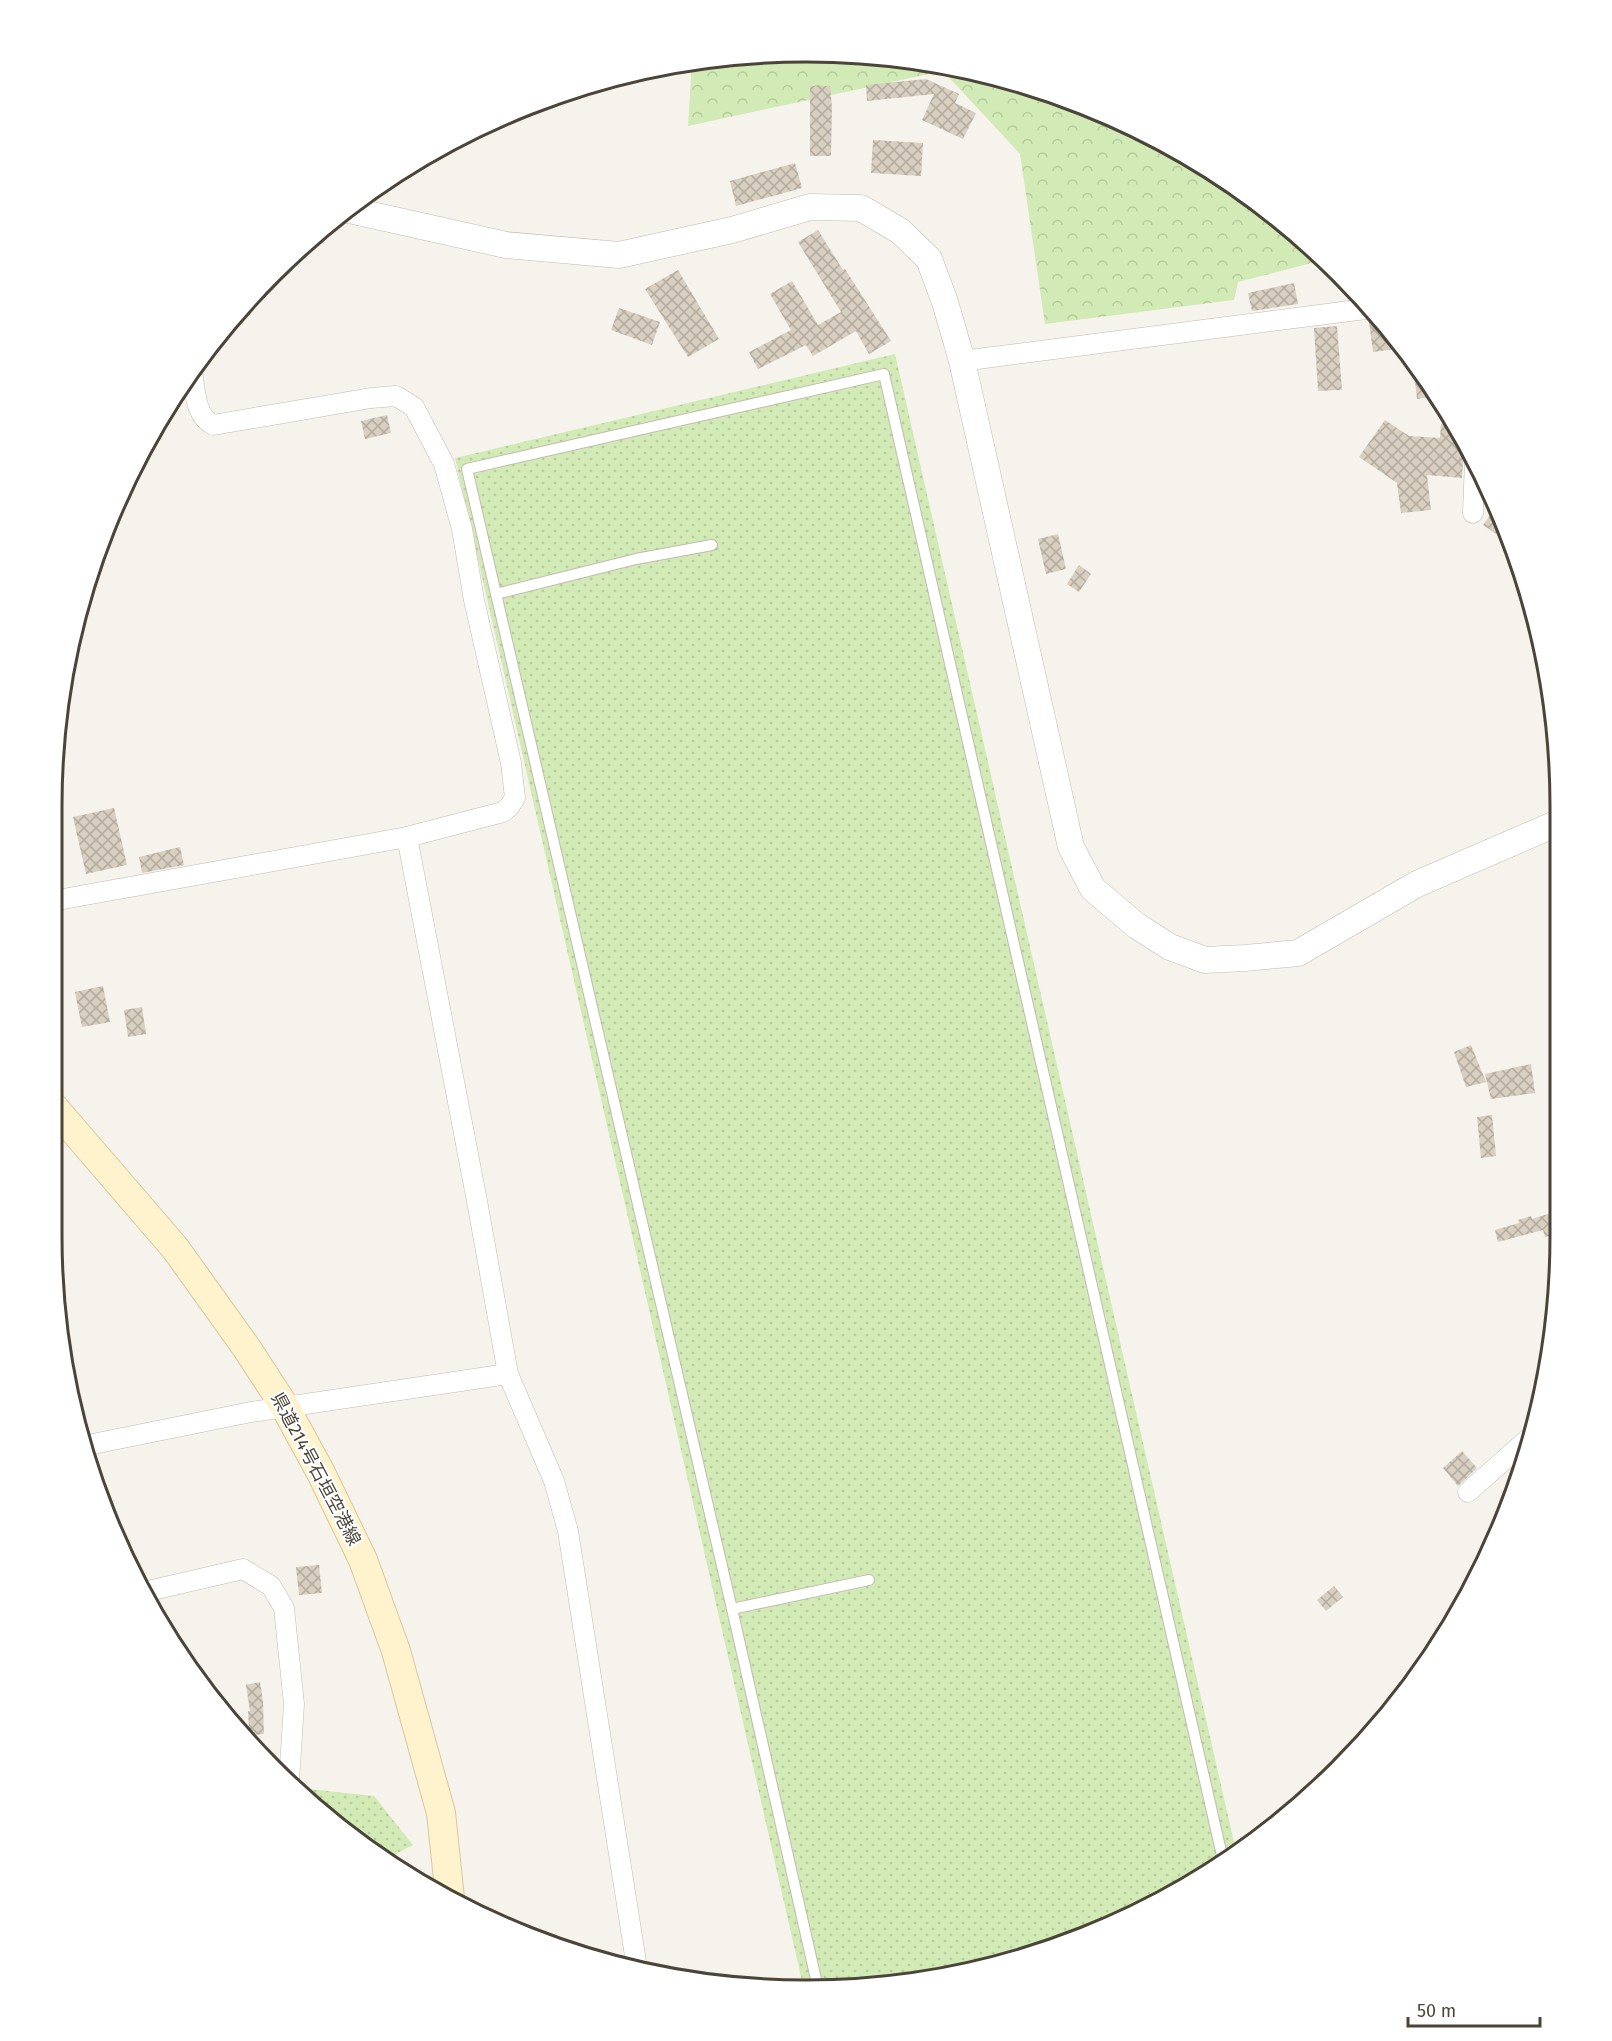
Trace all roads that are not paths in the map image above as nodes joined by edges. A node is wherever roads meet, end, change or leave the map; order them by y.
1 (357, 212) edge
2 (1361, 310) edge
3 (962, 361) junction
4 (194, 382) edge
5 (1474, 478) edge
6 (1473, 513) dead end
7 (712, 545) dead end
8 (496, 594) junction
9 (1550, 826) edge
10 (407, 837) junction
11 (62, 900) edge
12 (62, 1117) edge
13 (508, 1374) junction
14 (285, 1407) junction
15 (92, 1444) edge
16 (1519, 1448) edge
17 (1468, 1492) dead end
18 (869, 1580) dead end
19 (152, 1590) edge
20 (732, 1609) junction
21 (290, 1770) edge
22 (1221, 1853) edge
23 (449, 1888) edge
24 (637, 1959) edge
25 (816, 1980) edge

1 - 3 street
2 - 3 street
3 - 9 street
4 - 10 street
5 - 6 street
7 - 8 lane
8 - 20 lane
8 - 22 lane
10 - 11 street
10 - 13 street
12 - 14 main road, 県道214号石垣空港線
13 - 14 street
13 - 24 street
14 - 15 street
14 - 23 main road, 県道214号石垣空港線
16 - 17 street
18 - 20 lane
19 - 21 street
20 - 25 lane

